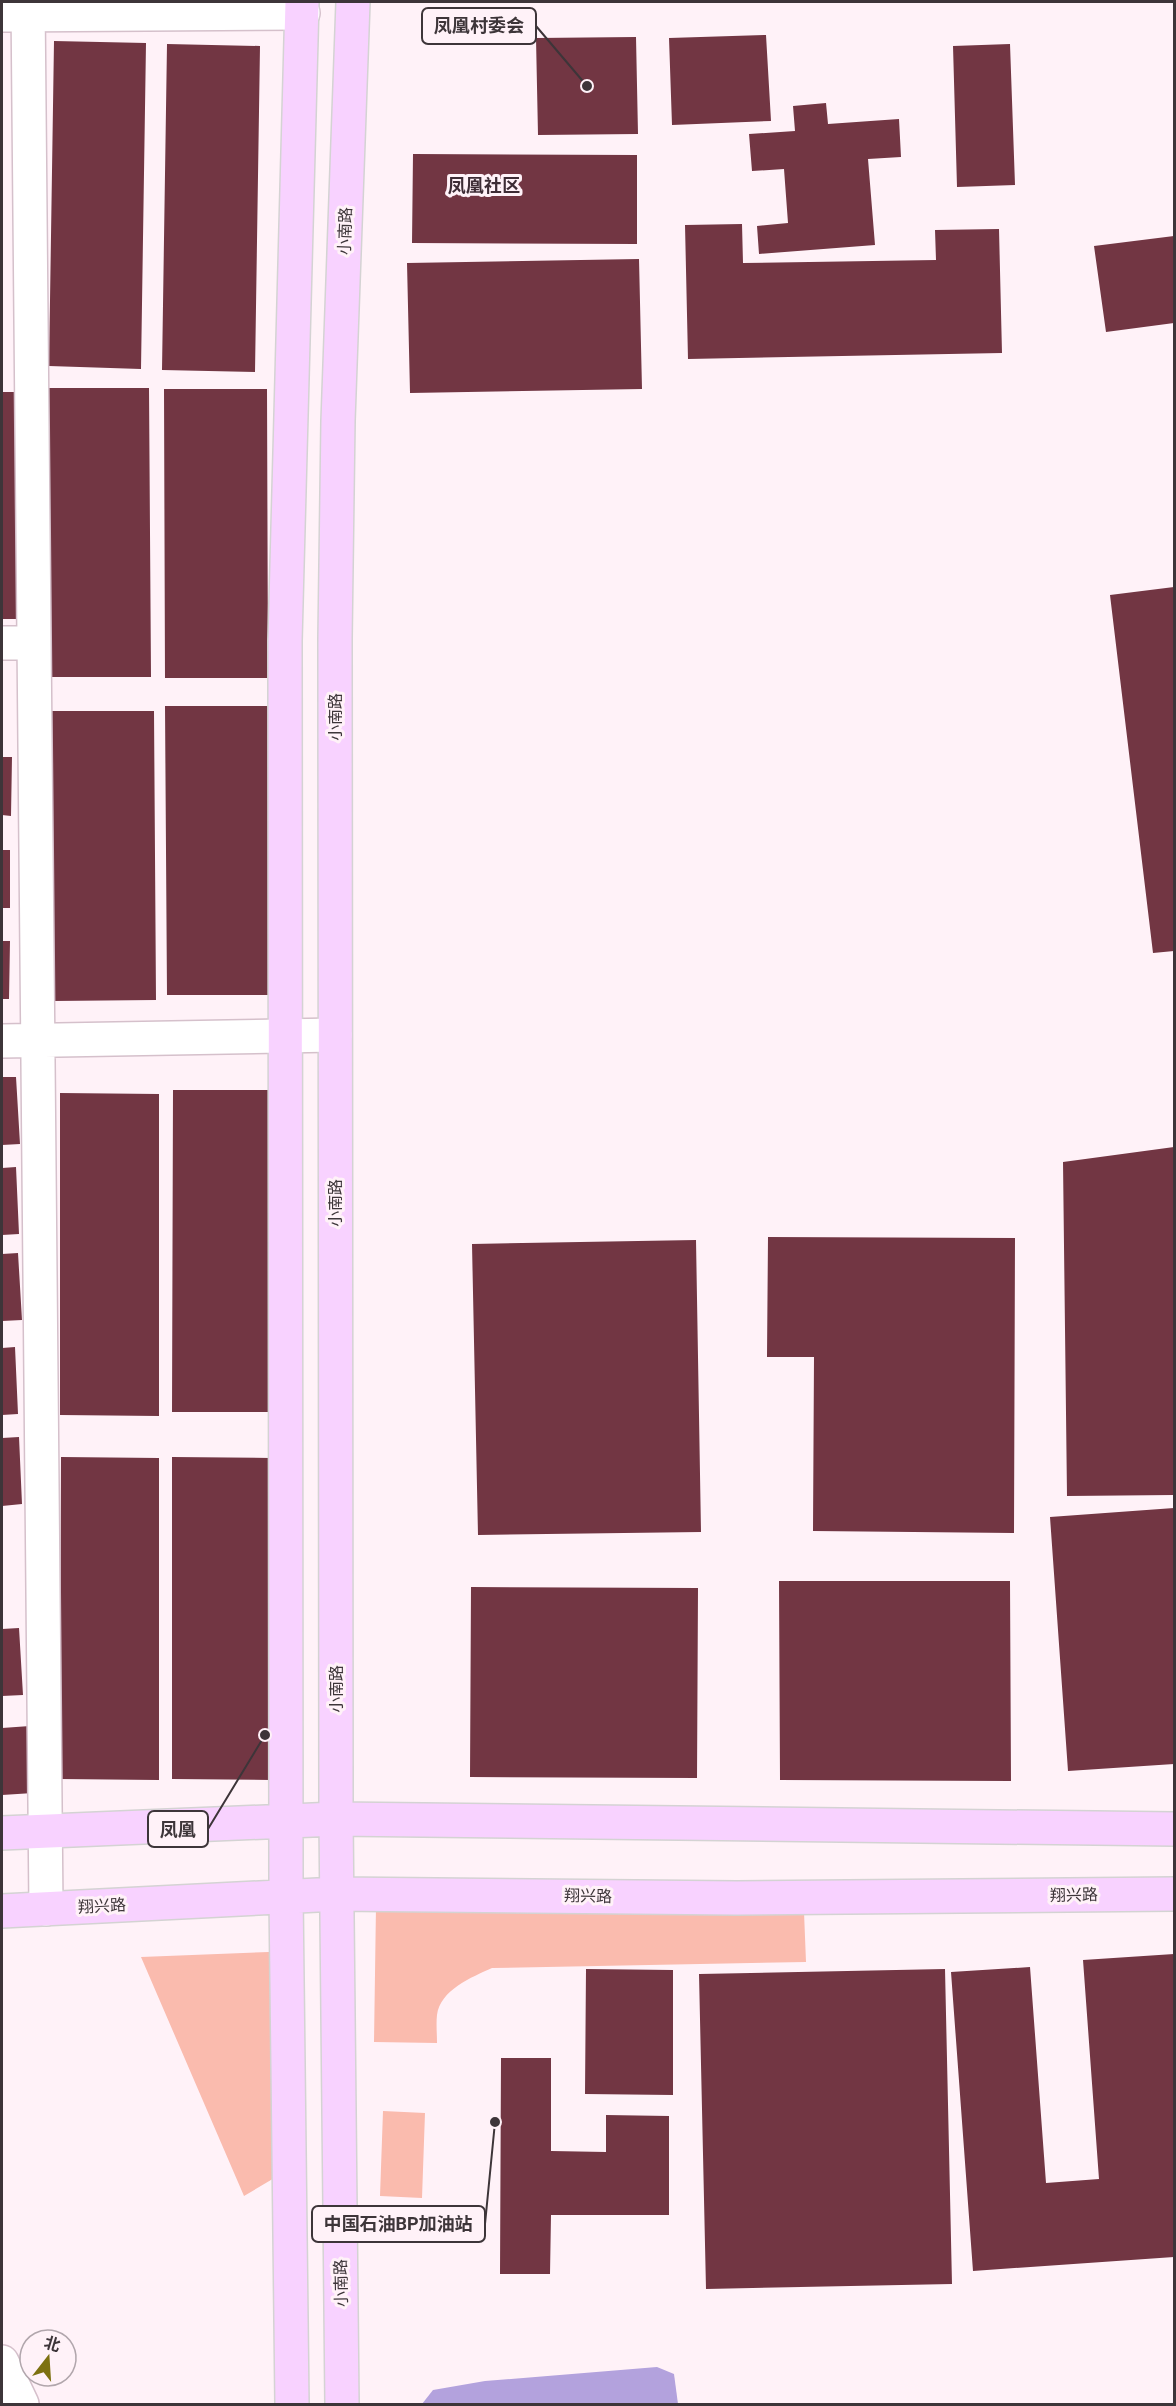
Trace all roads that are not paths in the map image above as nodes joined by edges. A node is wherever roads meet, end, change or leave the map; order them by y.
1 (353, 2) edge
2 (303, 7) edge
3 (19, 10) edge
4 (2, 643) edge
5 (34, 643) junction
6 (285, 1035) junction
7 (335, 1035) junction
8 (37, 1040) junction
9 (2, 1041) edge
10 (287, 1819) junction
11 (336, 1819) junction
12 (1174, 1829) edge
13 (45, 1832) junction
14 (2, 1833) edge
15 (337, 1894) junction
16 (1174, 1894) edge
17 (286, 1895) junction
18 (46, 1909) junction
19 (2, 1911) edge
20 (2, 2362) edge
21 (22, 2404) edge
22 (292, 2404) edge
23 (342, 2404) edge

1 - 7 main road, 小南路
2 - 3 street
2 - 6 main road
3 - 5 street
4 - 5 street
5 - 8 street
6 - 7 street
6 - 8 street
6 - 10 main road
7 - 11 main road, 小南路
8 - 9 street
8 - 13 street
10 - 11 main road
10 - 13 main road
10 - 17 main road
11 - 12 main road
11 - 15 main road, 小南路
13 - 14 main road
13 - 18 street
15 - 16 main road, 翔兴路
15 - 17 main road, 翔兴路
15 - 23 main road, 小南路
17 - 18 main road, 翔兴路
17 - 22 main road
18 - 19 main road, 翔兴路
20 - 21 street

